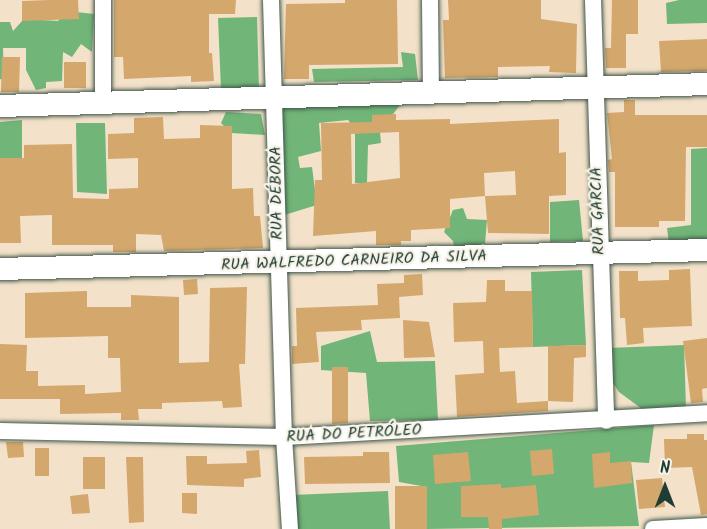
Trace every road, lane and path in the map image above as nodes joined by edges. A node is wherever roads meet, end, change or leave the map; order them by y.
1 (102, 0) edge
2 (271, 0) edge
3 (430, 0) edge
4 (592, 0) edge
5 (707, 84) edge
6 (594, 86) junction
7 (431, 93) junction
8 (275, 100) junction
9 (103, 103) junction
10 (0, 106) edge
11 (707, 250) edge
12 (600, 254) junction
13 (278, 263) junction
14 (0, 269) edge
15 (707, 413) edge
16 (606, 421) junction
17 (0, 431) edge
18 (284, 437) junction
19 (707, 526) edge
20 (290, 529) edge
21 (653, 529) edge

1 - 9 street
2 - 8 street, RUA DÉBORA
3 - 7 street
4 - 6 street, RUA GARCIA
5 - 6 main road
6 - 7 main road
6 - 12 street, RUA GARCIA
7 - 8 main road
8 - 9 main road
8 - 13 street, RUA DÉBORA
9 - 10 main road
11 - 12 main road, RUA WALFREDO CARNEIRO DA SILVA
12 - 13 main road, RUA WALFREDO CARNEIRO DA SILVA
12 - 16 street, RUA GARCIA
13 - 14 main road, RUA WALFREDO CARNEIRO DA SILVA
13 - 18 street, RUA DÉBORA
15 - 16 street, RUA DO PETRÓLEO
16 - 18 street, RUA DO PETRÓLEO
17 - 18 street, RUA DO PETRÓLEO
18 - 20 street, RUA DÉBORA
19 - 21 street

